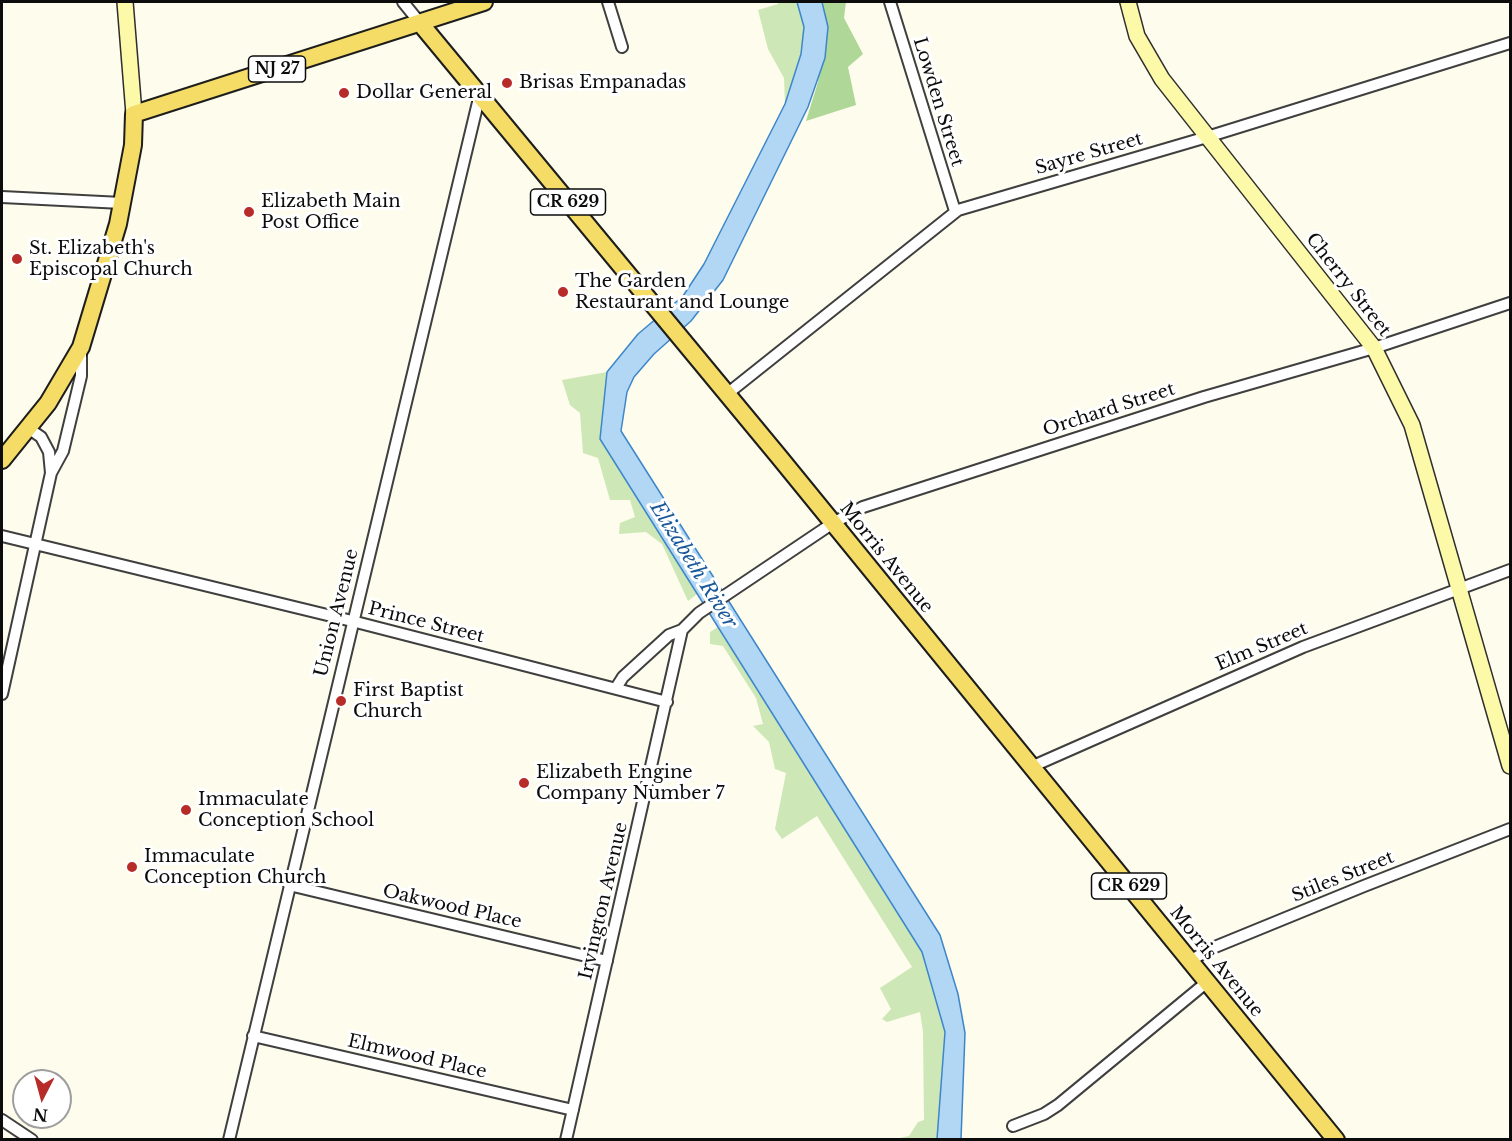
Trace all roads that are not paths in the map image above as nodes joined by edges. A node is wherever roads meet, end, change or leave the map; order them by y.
1 (125, 2) edge
2 (403, 2) edge
3 (484, 2) edge
4 (608, 2) edge
5 (890, 2) edge
6 (1128, 2) edge
7 (451, 7) edge
8 (420, 22) junction
9 (1510, 43) edge
10 (622, 46) dead end
11 (480, 94) junction
12 (134, 114) junction
13 (1207, 137) junction
14 (2, 197) edge
15 (122, 203) junction
16 (955, 211) junction
17 (1510, 303) edge
18 (81, 347) junction
19 (1374, 348) junction
20 (727, 394) junction
21 (28, 429) junction
22 (2, 459) edge
23 (51, 473) junction
24 (833, 523) junction
25 (2, 536) edge
26 (35, 545) junction
27 (1510, 570) edge
28 (1457, 588) junction
29 (352, 621) junction
30 (682, 630) junction
31 (616, 688) junction
32 (2, 694) edge
33 (667, 702) junction
34 (1510, 766) edge
35 (1031, 767) junction
36 (1510, 829) edge
37 (289, 885) junction
38 (607, 961) junction
39 (1190, 961) junction
40 (1207, 982) junction
41 (254, 1036) junction
42 (573, 1110) junction
43 (2, 1120) edge
44 (1013, 1125) dead end
45 (32, 1140) edge
46 (229, 1140) edge
47 (566, 1140) edge
48 (1336, 1140) edge

1 - 12 street
2 - 8 street, Morris Avenue
3 - 7 main road, NJ 27
4 - 10 street
5 - 16 street, Lowden Street
6 - 13 street, Cherry Street
7 - 8 main road, NJ 27
8 - 11 main road, Morris Avenue / CR 629
8 - 12 main road, NJ 27
9 - 13 street, Sayre Street
11 - 20 main road, Morris Avenue / CR 629
11 - 29 street, Union Avenue
12 - 15 main road
13 - 16 street, Sayre Street
13 - 19 street, Cherry Street
14 - 15 street
15 - 18 main road
16 - 20 street, Sayre Street
17 - 19 street, Orchard Street
18 - 21 main road
18 - 23 street
19 - 24 street, Orchard Street
19 - 28 street, Cherry Street
20 - 24 main road, Morris Avenue / CR 629
21 - 22 main road
21 - 23 street
23 - 26 street
24 - 30 street, Orchard Street
24 - 35 main road, Morris Avenue / CR 629
25 - 26 street, Prince Street
26 - 29 street, Prince Street
26 - 32 street
27 - 28 street, Elm Street
28 - 34 street, Cherry Street
28 - 35 street, Elm Street
29 - 31 street, Prince Street
29 - 37 street, Union Avenue
30 - 31 street
30 - 33 street, Irvington Avenue
31 - 33 street, Prince Street
33 - 38 street, Irvington Avenue
35 - 39 main road, Morris Avenue / CR 629
36 - 39 street, Stiles Street
37 - 38 street, Oakwood Place
37 - 41 street, Union Avenue
38 - 42 street, Irvington Avenue
39 - 40 main road, Morris Avenue / CR 629
40 - 44 street
40 - 48 main road, Morris Avenue / CR 629
41 - 42 street, Elmwood Place
41 - 46 street, Union Avenue
42 - 47 street, Irvington Avenue
43 - 45 street

